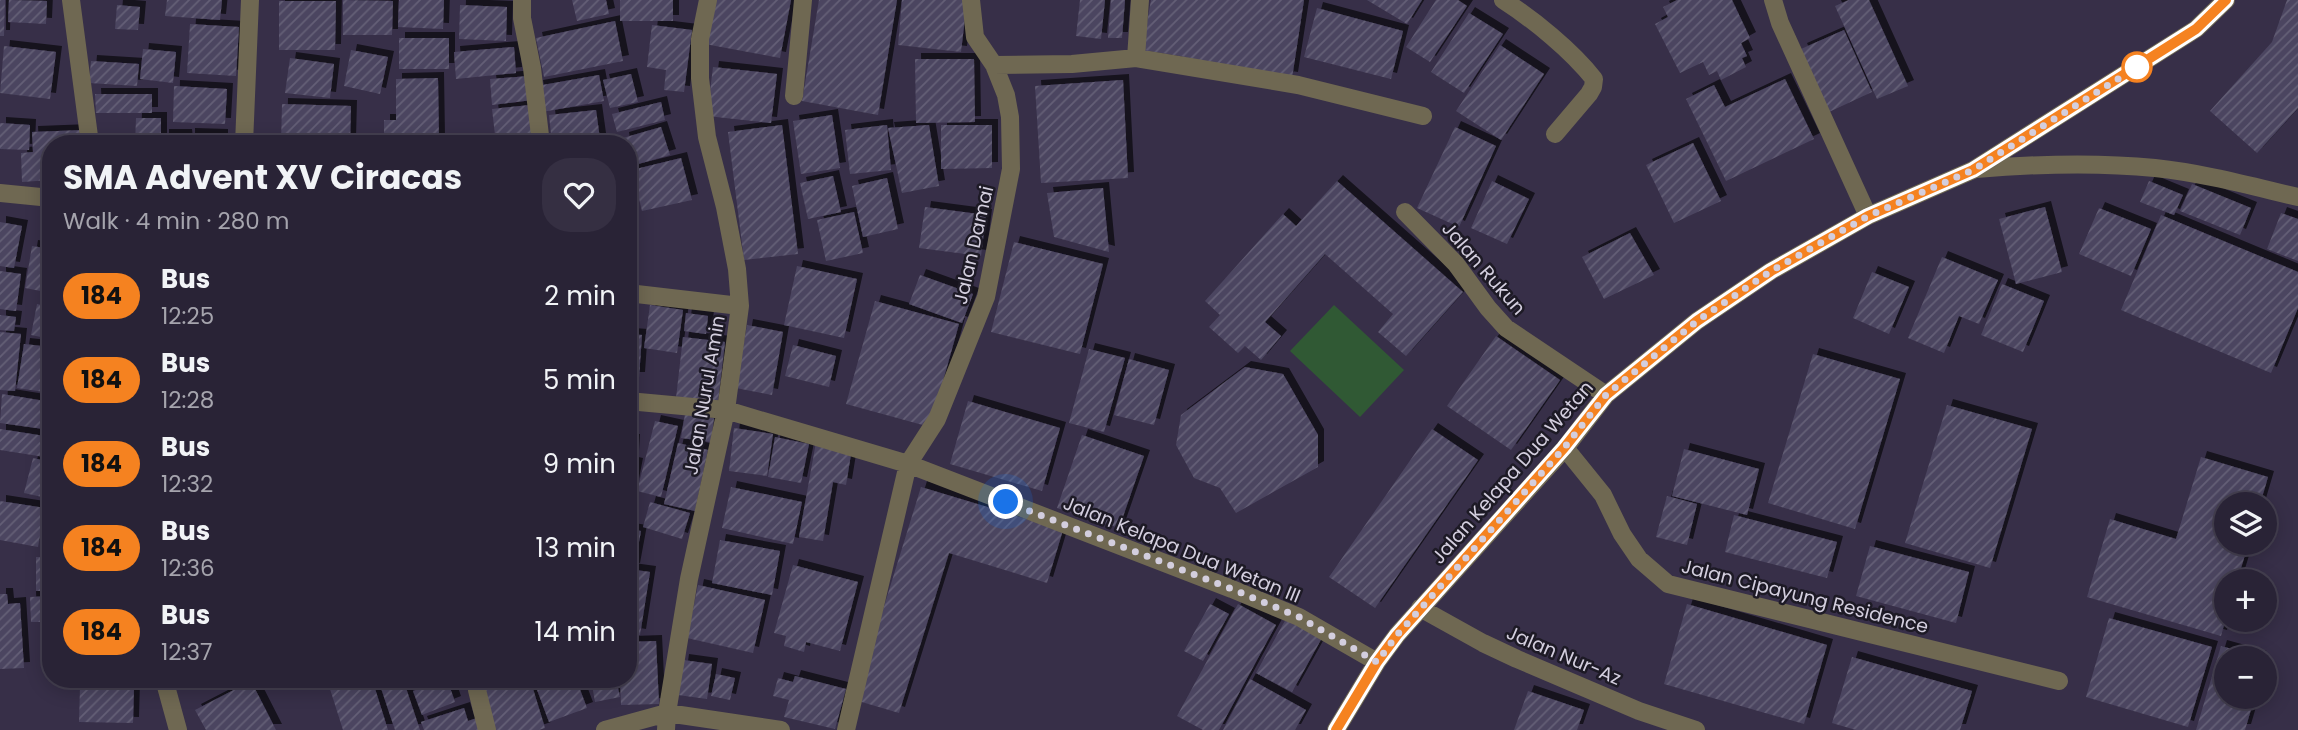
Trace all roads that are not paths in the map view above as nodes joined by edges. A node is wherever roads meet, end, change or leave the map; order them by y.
1 (71, 0) edge
2 (250, 0) edge
3 (522, 0) edge
4 (708, 0) edge
5 (803, 0) edge
6 (971, 0) edge
7 (1140, 0) edge
8 (1503, 0) edge
9 (1773, 0) edge
10 (2226, 0) edge
11 (1136, 58) junction
12 (993, 65) junction
13 (794, 96) dead end
14 (1423, 116) dead end
15 (1555, 134) dead end
16 (89, 135) edge
17 (244, 135) edge
18 (540, 135) edge
19 (1973, 170) junction
20 (0, 193) edge
21 (42, 197) edge
22 (2298, 197) edge
23 (1405, 212) dead end
24 (1868, 216) junction
25 (637, 294) edge
26 (740, 306) junction
27 (1606, 395) junction
28 (637, 402) edge
29 (726, 410) junction
30 (1564, 448) junction
31 (908, 464) junction
32 (1420, 608) junction
33 (1377, 662) junction
34 (2059, 681) dead end
35 (166, 688) edge
36 (477, 688) edge
37 (666, 722) edge
38 (178, 730) edge
39 (487, 730) edge
40 (605, 730) edge
41 (781, 730) edge
42 (846, 730) edge
43 (1336, 730) edge
44 (1696, 730) edge

1 - 16 street
2 - 17 street
3 - 18 street
4 - 26 street, Jalan Nurul Amin
5 - 13 street
6 - 12 street, Jalan Damai
7 - 11 street
8 - 15 street
9 - 24 street
10 - 19 street, Jalan Kelapa Dua Wetan
11 - 12 street
11 - 14 street
12 - 31 street, Jalan Damai
19 - 22 street
19 - 24 street, Jalan Kelapa Dua Wetan
20 - 21 street
23 - 27 street, Jalan Rukun
24 - 27 street, Jalan Kelapa Dua Wetan
25 - 26 street
26 - 29 street, Jalan Nurul Amin
27 - 30 street, Jalan Kelapa Dua Wetan
28 - 29 street, Jalan Kelapa Dua Wetan III
29 - 31 street, Jalan Kelapa Dua Wetan III
29 - 37 street, Jalan Nurul Amin
30 - 32 street, Jalan Kelapa Dua Wetan
30 - 34 street, Jalan Cipayung Residence
31 - 33 street, Jalan Kelapa Dua Wetan III
31 - 42 street, Jalan Damai
32 - 33 street, Jalan Kelapa Dua Wetan
32 - 44 street, Jalan Nur-Az
33 - 43 street, Jalan Kelapa Dua Wetan
35 - 38 street
36 - 39 street
37 - 40 street
37 - 41 street

